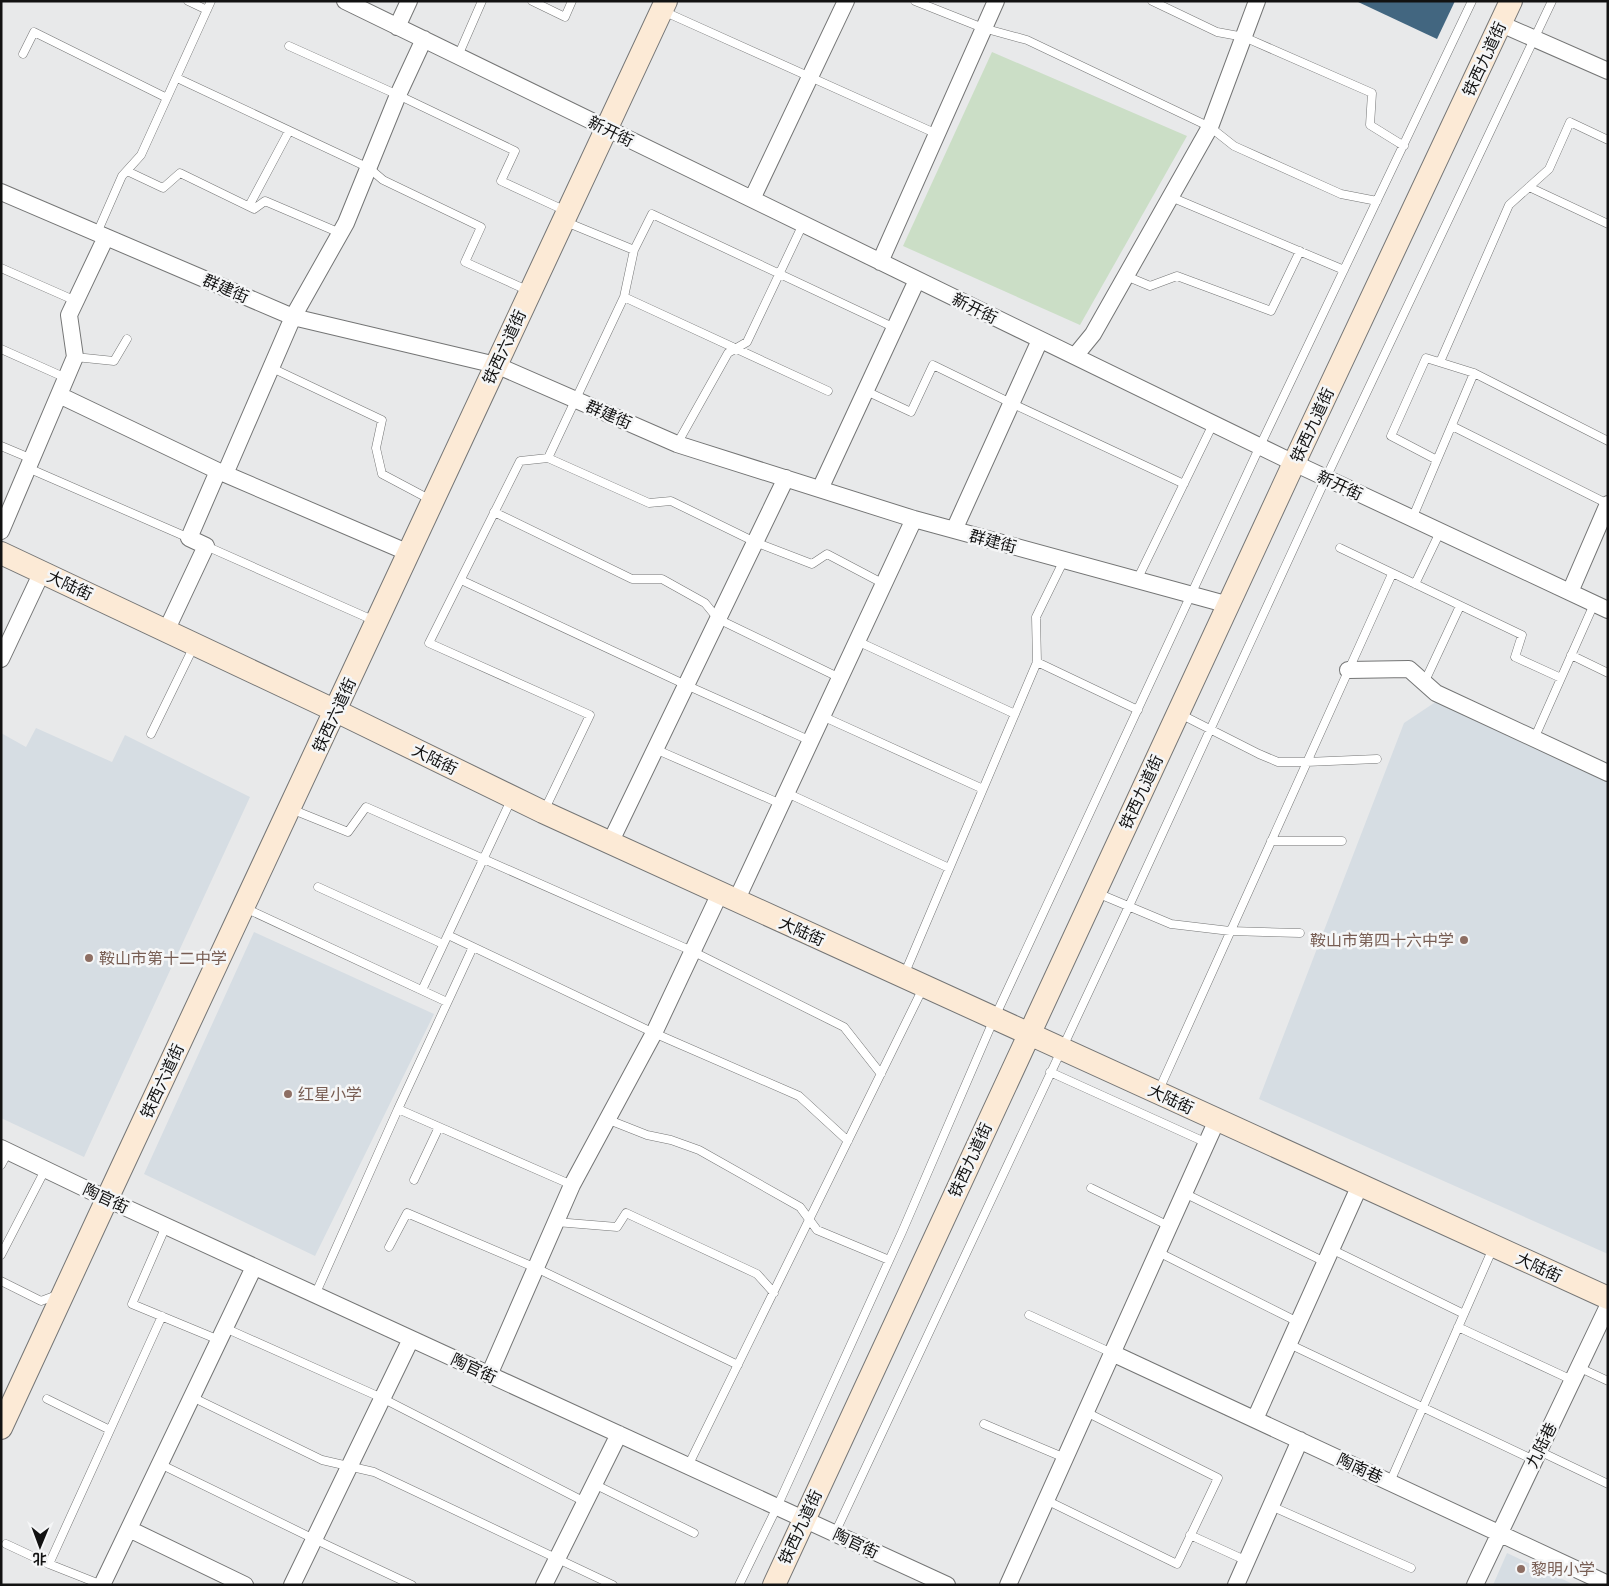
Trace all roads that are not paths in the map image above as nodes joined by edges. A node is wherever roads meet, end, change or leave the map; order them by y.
1 (188, 1) edge
2 (211, 1) edge
3 (346, 1) edge
4 (409, 1) edge
5 (482, 1) edge
6 (532, 1) edge
7 (572, 1) edge
8 (846, 1) edge
9 (914, 1) edge
10 (996, 1) edge
11 (1152, 1) edge
12 (1257, 1) edge
13 (1472, 1) edge
14 (1511, 1) edge
15 (1552, 1) edge
16 (664, 6) edge
17 (207, 10) junction
18 (1501, 24) junction
19 (397, 26) junction
20 (984, 28) junction
21 (1244, 37) junction
22 (424, 39) junction
23 (1535, 39) junction
24 (289, 46) dead end
25 (23, 54) dead end
26 (458, 56) junction
27 (1608, 71) edge
28 (176, 78) junction
29 (810, 78) junction
30 (398, 95) junction
31 (167, 98) junction
32 (1210, 127) junction
33 (606, 128) junction
34 (289, 131) junction
35 (937, 134) junction
36 (1608, 140) edge
37 (1404, 146) junction
38 (369, 168) junction
39 (127, 171) junction
40 (1529, 187) junction
41 (1, 192) edge
42 (1171, 196) junction
43 (752, 199) junction
44 (1377, 201) junction
45 (249, 206) junction
46 (565, 216) junction
47 (803, 224) junction
48 (1608, 224) edge
49 (340, 234) junction
50 (102, 235) junction
51 (634, 250) junction
52 (1300, 251) junction
53 (880, 262) junction
54 (1, 268) edge
55 (1344, 270) junction
56 (779, 274) junction
57 (1126, 276) junction
58 (917, 280) junction
59 (530, 292) junction
60 (624, 297) junction
61 (76, 301) junction
62 (293, 317) junction
63 (895, 328) junction
64 (127, 339) dead end
65 (1040, 340) junction
66 (735, 348) junction
67 (1, 349) edge
68 (1074, 356) junction
69 (75, 357) junction
70 (1440, 362) junction
71 (496, 365) junction
72 (272, 368) junction
73 (1474, 373) junction
74 (66, 378) junction
75 (828, 391) dead end
76 (866, 391) junction
77 (59, 396) junction
78 (576, 400) junction
79 (1012, 404) junction
80 (1213, 424) junction
81 (1452, 426) junction
82 (1608, 441) edge
83 (677, 444) junction
84 (1, 446) edge
85 (1260, 446) junction
86 (548, 458) junction
87 (1437, 460) junction
88 (30, 463) junction
89 (1294, 463) junction
90 (221, 473) junction
91 (786, 478) junction
92 (1326, 478) junction
93 (1184, 484) junction
94 (820, 489) junction
95 (433, 501) junction
96 (1608, 504) edge
97 (494, 512) junction
98 (914, 519) junction
99 (1412, 519) junction
100 (954, 530) junction
101 (1, 532) edge
102 (1440, 532) junction
103 (190, 538) junction
104 (755, 542) junction
105 (206, 546) junction
106 (1340, 548) dead end
107 (1, 553) edge
108 (409, 553) junction
109 (1064, 560) junction
110 (42, 572) junction
111 (1392, 574) junction
112 (461, 580) junction
113 (1137, 580) junction
114 (884, 584) junction
115 (1415, 584) junction
116 (1570, 592) junction
117 (1191, 595) junction
118 (1229, 606) junction
119 (1460, 606) junction
120 (1601, 607) edge
121 (718, 618) junction
122 (377, 622) junction
123 (166, 631) junction
124 (857, 641) junction
125 (195, 644) junction
126 (1571, 655) junction
127 (1, 659) edge
128 (1037, 662) junction
129 (1348, 670) junction
130 (1608, 673) edge
131 (840, 678) junction
132 (1561, 678) junction
133 (1424, 682) junction
134 (686, 685) junction
135 (336, 710) junction
136 (1138, 710) junction
137 (1178, 713) junction
138 (1015, 714) junction
139 (822, 716) junction
140 (1210, 730) junction
141 (151, 734) dead end
142 (1534, 739) junction
143 (811, 740) junction
144 (655, 749) junction
145 (1377, 758) dead end
146 (1306, 762) junction
147 (1608, 773) edge
148 (983, 789) junction
149 (512, 797) junction
150 (784, 798) junction
151 (290, 808) junction
152 (543, 812) junction
153 (1271, 841) junction
154 (1342, 841) dead end
155 (610, 843) junction
156 (483, 860) junction
157 (949, 868) junction
158 (318, 886) dead end
159 (1095, 892) junction
160 (728, 897) junction
161 (1128, 906) junction
162 (243, 908) junction
163 (1230, 932) junction
164 (448, 934) junction
165 (1300, 934) dead end
166 (443, 944) junction
167 (473, 947) junction
168 (692, 951) junction
169 (903, 977) junction
170 (924, 986) junction
171 (422, 990) junction
172 (448, 1002) junction
173 (994, 1018) junction
174 (654, 1033) junction
175 (1029, 1034) junction
176 (1061, 1049) junction
177 (1050, 1072) junction
178 (881, 1074) junction
179 (1158, 1093) junction
180 (398, 1109) junction
181 (609, 1120) junction
182 (1217, 1120) junction
183 (439, 1127) junction
184 (848, 1140) junction
185 (1207, 1143) junction
186 (4, 1155) edge
187 (45, 1170) junction
188 (414, 1180) dead end
189 (572, 1185) junction
190 (1360, 1185) junction
191 (1091, 1188) dead end
192 (1184, 1193) junction
193 (107, 1199) junction
194 (810, 1219) junction
195 (556, 1222) junction
196 (166, 1226) junction
197 (1169, 1226) junction
198 (1494, 1246) junction
199 (389, 1247) dead end
200 (1158, 1252) junction
201 (1, 1255) edge
202 (1328, 1255) junction
203 (889, 1260) junction
204 (254, 1267) junction
205 (536, 1268) junction
206 (1, 1280) edge
207 (64, 1292) junction
208 (774, 1293) junction
209 (315, 1295) junction
210 (1608, 1298) edge
211 (1608, 1306) edge
212 (1464, 1314) junction
213 (1028, 1315) dead end
214 (162, 1316) junction
215 (1298, 1322) junction
216 (1458, 1327) junction
217 (222, 1334) junction
218 (410, 1339) junction
219 (1289, 1344) junction
220 (1112, 1353) junction
221 (738, 1365) junction
222 (489, 1374) junction
223 (1575, 1374) junction
224 (1608, 1381) edge
225 (192, 1397) junction
226 (382, 1398) junction
227 (47, 1400) dead end
228 (1423, 1406) junction
229 (1086, 1412) junction
230 (1254, 1419) junction
231 (984, 1424) dead end
232 (1, 1428) edge
233 (110, 1430) junction
234 (619, 1434) junction
235 (1300, 1440) junction
236 (1536, 1455) junction
237 (1065, 1458) junction
238 (160, 1464) junction
239 (350, 1466) junction
240 (688, 1466) junction
241 (1390, 1482) junction
242 (594, 1484) junction
243 (1608, 1484) edge
244 (1046, 1500) junction
245 (585, 1502) junction
246 (1271, 1506) junction
247 (777, 1507) junction
248 (804, 1519) junction
249 (129, 1529) junction
250 (694, 1533) dead end
251 (836, 1533) junction
252 (1499, 1533) junction
253 (1190, 1535) junction
254 (314, 1539) junction
255 (6, 1544) dead end
256 (557, 1559) junction
257 (1246, 1561) junction
258 (49, 1564) junction
259 (1411, 1568) dead end
260 (1608, 1584) edge
261 (102, 1585) edge
262 (245, 1585) edge
263 (292, 1585) edge
264 (412, 1585) edge
265 (544, 1585) edge
266 (613, 1585) edge
267 (739, 1585) edge
268 (774, 1585) edge
269 (947, 1585) edge
270 (1008, 1585) edge
271 (1236, 1585) edge
272 (1474, 1585) edge

1 - 17 lane
2 - 17 lane
3 - 19 street, 新开街
4 - 19 street
5 - 26 lane
6 - 7 lane
8 - 29 street
9 - 20 lane
10 - 20 street
11 - 21 lane
12 - 21 street
13 - 37 lane
14 - 18 main road, 铁西九道街
15 - 23 lane
16 - 29 lane
16 - 33 main road, 铁西六道街
17 - 28 lane
18 - 23 street
18 - 89 main road, 铁西九道街
19 - 22 street, 新开街
20 - 32 lane
20 - 35 street
21 - 32 street
21 - 37 lane
22 - 26 street, 新开街
22 - 30 street
23 - 27 street
23 - 92 lane
24 - 30 lane
25 - 31 lane
26 - 33 street, 新开街
28 - 31 lane
28 - 34 lane
29 - 35 lane
29 - 43 street
30 - 38 street
30 - 46 lane
31 - 39 lane
32 - 42 street
32 - 44 lane
33 - 43 street, 新开街
33 - 46 main road, 铁西六道街
34 - 38 lane
34 - 45 lane
35 - 53 street
36 - 40 lane
37 - 44 lane
38 - 49 street
38 - 59 lane
39 - 45 lane
39 - 50 lane
40 - 48 lane
40 - 70 lane
41 - 50 street, 群建街
42 - 52 lane
42 - 57 street
43 - 47 street, 新开街
44 - 55 lane
45 - 49 lane
46 - 51 lane
46 - 59 main road, 铁西六道街
47 - 53 street, 新开街
47 - 56 lane
49 - 62 street
50 - 61 street
50 - 62 street, 群建街
51 - 56 lane
51 - 60 lane
52 - 55 lane
52 - 57 lane
53 - 58 street, 新开街
54 - 61 lane
55 - 85 lane
56 - 63 lane
56 - 66 lane
57 - 68 street
58 - 63 street
58 - 65 street, 新开街
59 - 71 main road, 铁西六道街
60 - 66 lane
60 - 78 lane
61 - 69 street
62 - 71 street, 群建街
62 - 72 street
63 - 76 street
64 - 69 lane
65 - 68 street, 新开街
65 - 79 street
66 - 75 lane
66 - 83 lane
67 - 74 lane
68 - 80 street, 新开街
69 - 74 street
70 - 73 lane
70 - 87 lane
71 - 78 street, 群建街
71 - 95 main road, 铁西六道街
72 - 90 street
72 - 95 lane
73 - 81 lane
73 - 82 lane
74 - 77 street
76 - 79 lane
76 - 94 street
77 - 88 street
77 - 90 street
78 - 83 street, 群建街
78 - 86 lane
79 - 93 lane
79 - 100 street
80 - 85 street, 新开街
80 - 93 lane
81 - 87 lane
81 - 96 lane
83 - 91 street, 群建街
84 - 88 lane
85 - 89 street, 新开街
85 - 117 lane
86 - 97 lane
86 - 104 lane
87 - 99 lane
88 - 101 street
88 - 103 lane
89 - 92 street, 新开街
89 - 118 main road, 铁西九道街
90 - 103 street
90 - 108 street
91 - 94 street, 群建街
91 - 104 street
92 - 99 street, 新开街
92 - 140 lane
93 - 113 lane
94 - 98 street, 群建街
95 - 108 main road, 铁西六道街
96 - 116 street
97 - 112 lane
97 - 121 lane
98 - 100 street, 群建街
98 - 114 street
99 - 102 street, 新开街
100 - 109 street, 群建街
102 - 115 lane
102 - 116 street, 新开街
103 - 105 street
104 - 114 lane
104 - 121 street
105 - 122 lane
105 - 123 street
106 - 111 lane
107 - 110 main road, 大陆街
108 - 122 main road, 铁西六道街
109 - 113 street, 群建街
109 - 128 lane
110 - 123 main road, 大陆街
110 - 127 street
111 - 115 lane
111 - 129 lane
112 - 134 lane
112 - 152 lane
113 - 117 street, 群建街
114 - 124 street
115 - 119 lane
116 - 120 street, 新开街
117 - 118 street, 群建街
117 - 136 lane
118 - 137 main road, 铁西九道街
119 - 132 lane
119 - 133 lane
120 - 126 lane
121 - 131 lane
121 - 134 street
122 - 135 main road, 铁西六道街
123 - 125 main road, 大陆街
124 - 131 street
124 - 138 lane
125 - 135 main road, 大陆街
125 - 141 lane
126 - 130 lane
126 - 132 lane
128 - 136 lane
128 - 138 lane
129 - 133 street
129 - 146 lane
131 - 139 street
132 - 142 lane
133 - 142 street
134 - 143 lane
134 - 144 street
135 - 149 main road, 大陆街
135 - 151 main road, 铁西六道街
136 - 173 lane
137 - 140 lane
137 - 159 main road, 铁西九道街
138 - 148 lane
139 - 143 street
139 - 148 lane
140 - 146 lane
140 - 161 lane
142 - 147 street
143 - 150 street
144 - 150 lane
144 - 155 street
145 - 146 lane
146 - 153 lane
148 - 157 lane
149 - 152 main road, 大陆街
149 - 156 lane
150 - 157 lane
150 - 160 street
151 - 156 lane
151 - 162 main road, 铁西六道街
152 - 155 main road, 大陆街
153 - 154 lane
153 - 163 lane
155 - 160 main road, 大陆街
156 - 164 lane
156 - 168 lane
157 - 169 lane
158 - 166 lane
159 - 161 lane
159 - 175 main road, 铁西九道街
160 - 168 street
160 - 169 main road, 大陆街
161 - 163 lane
161 - 176 lane
162 - 171 lane
162 - 193 main road, 铁西六道街
163 - 165 lane
163 - 179 lane
164 - 166 lane
164 - 167 lane
166 - 171 lane
167 - 172 lane
167 - 174 lane
168 - 174 street
168 - 178 lane
169 - 170 main road, 大陆街
170 - 173 main road, 大陆街
170 - 178 lane
171 - 172 lane
172 - 180 lane
173 - 175 main road, 大陆街
173 - 203 lane
174 - 181 street
174 - 184 lane
175 - 176 main road, 大陆街
175 - 248 main road, 铁西九道街
176 - 177 lane
176 - 179 main road, 大陆街
177 - 185 lane
177 - 251 lane
178 - 184 lane
179 - 182 main road, 大陆街
180 - 183 lane
180 - 209 lane
181 - 189 street
181 - 194 lane
182 - 185 street
182 - 190 main road, 大陆街
183 - 188 lane
183 - 189 lane
184 - 194 lane
185 - 192 street
186 - 187 street, 陶官街
187 - 193 street, 陶官街
187 - 201 lane
189 - 195 street
190 - 198 main road, 大陆街
190 - 202 street
191 - 197 lane
192 - 197 street
192 - 202 lane
193 - 196 street, 陶官街
193 - 207 main road, 铁西六道街
194 - 203 lane
194 - 208 lane
195 - 205 street
195 - 208 lane
196 - 204 street, 陶官街
196 - 214 lane
197 - 200 street
198 - 210 main road, 大陆街
198 - 212 lane
199 - 205 lane
200 - 215 lane
200 - 220 street
202 - 212 lane
202 - 215 street
203 - 247 lane
204 - 209 street, 陶官街
204 - 217 street
205 - 221 lane
205 - 222 street
206 - 207 lane
207 - 232 main road, 铁西六道街
208 - 221 lane
209 - 218 street, 陶官街
211 - 223 street, 九陆巷
212 - 216 lane
213 - 220 lane
214 - 217 lane
214 - 233 lane
215 - 219 street
216 - 223 lane
216 - 228 lane
217 - 225 street
217 - 226 lane
218 - 222 street, 陶官街
218 - 226 street
219 - 228 lane
219 - 230 street
220 - 229 street
220 - 230 street, 陶南巷
221 - 240 lane
222 - 234 street, 陶官街
223 - 224 lane
223 - 236 street, 九陆巷
225 - 238 street
225 - 239 lane
226 - 239 street
226 - 245 lane
227 - 233 lane
228 - 236 lane
228 - 241 lane
229 - 237 street
229 - 253 lane
230 - 235 street, 陶南巷
231 - 237 lane
233 - 258 lane
234 - 240 street, 陶官街
234 - 242 street
235 - 241 street, 陶南巷
235 - 246 street
236 - 243 lane
236 - 252 street, 九陆巷
237 - 244 street
238 - 249 street
238 - 254 lane
239 - 254 street
239 - 256 lane
240 - 247 street, 陶官街
241 - 252 street, 陶南巷
242 - 245 street
242 - 250 lane
244 - 253 lane
244 - 270 street
245 - 256 street
246 - 257 street
246 - 259 lane
247 - 248 street, 陶官街
247 - 267 lane
248 - 251 street, 陶官街
248 - 268 main road, 铁西九道街
249 - 261 street
249 - 262 street
251 - 269 street, 陶官街
252 - 260 street, 陶南巷
252 - 272 street, 九陆巷
253 - 257 lane
254 - 263 street
254 - 264 lane
255 - 258 lane
256 - 265 street
256 - 266 lane
257 - 271 street
258 - 261 lane

